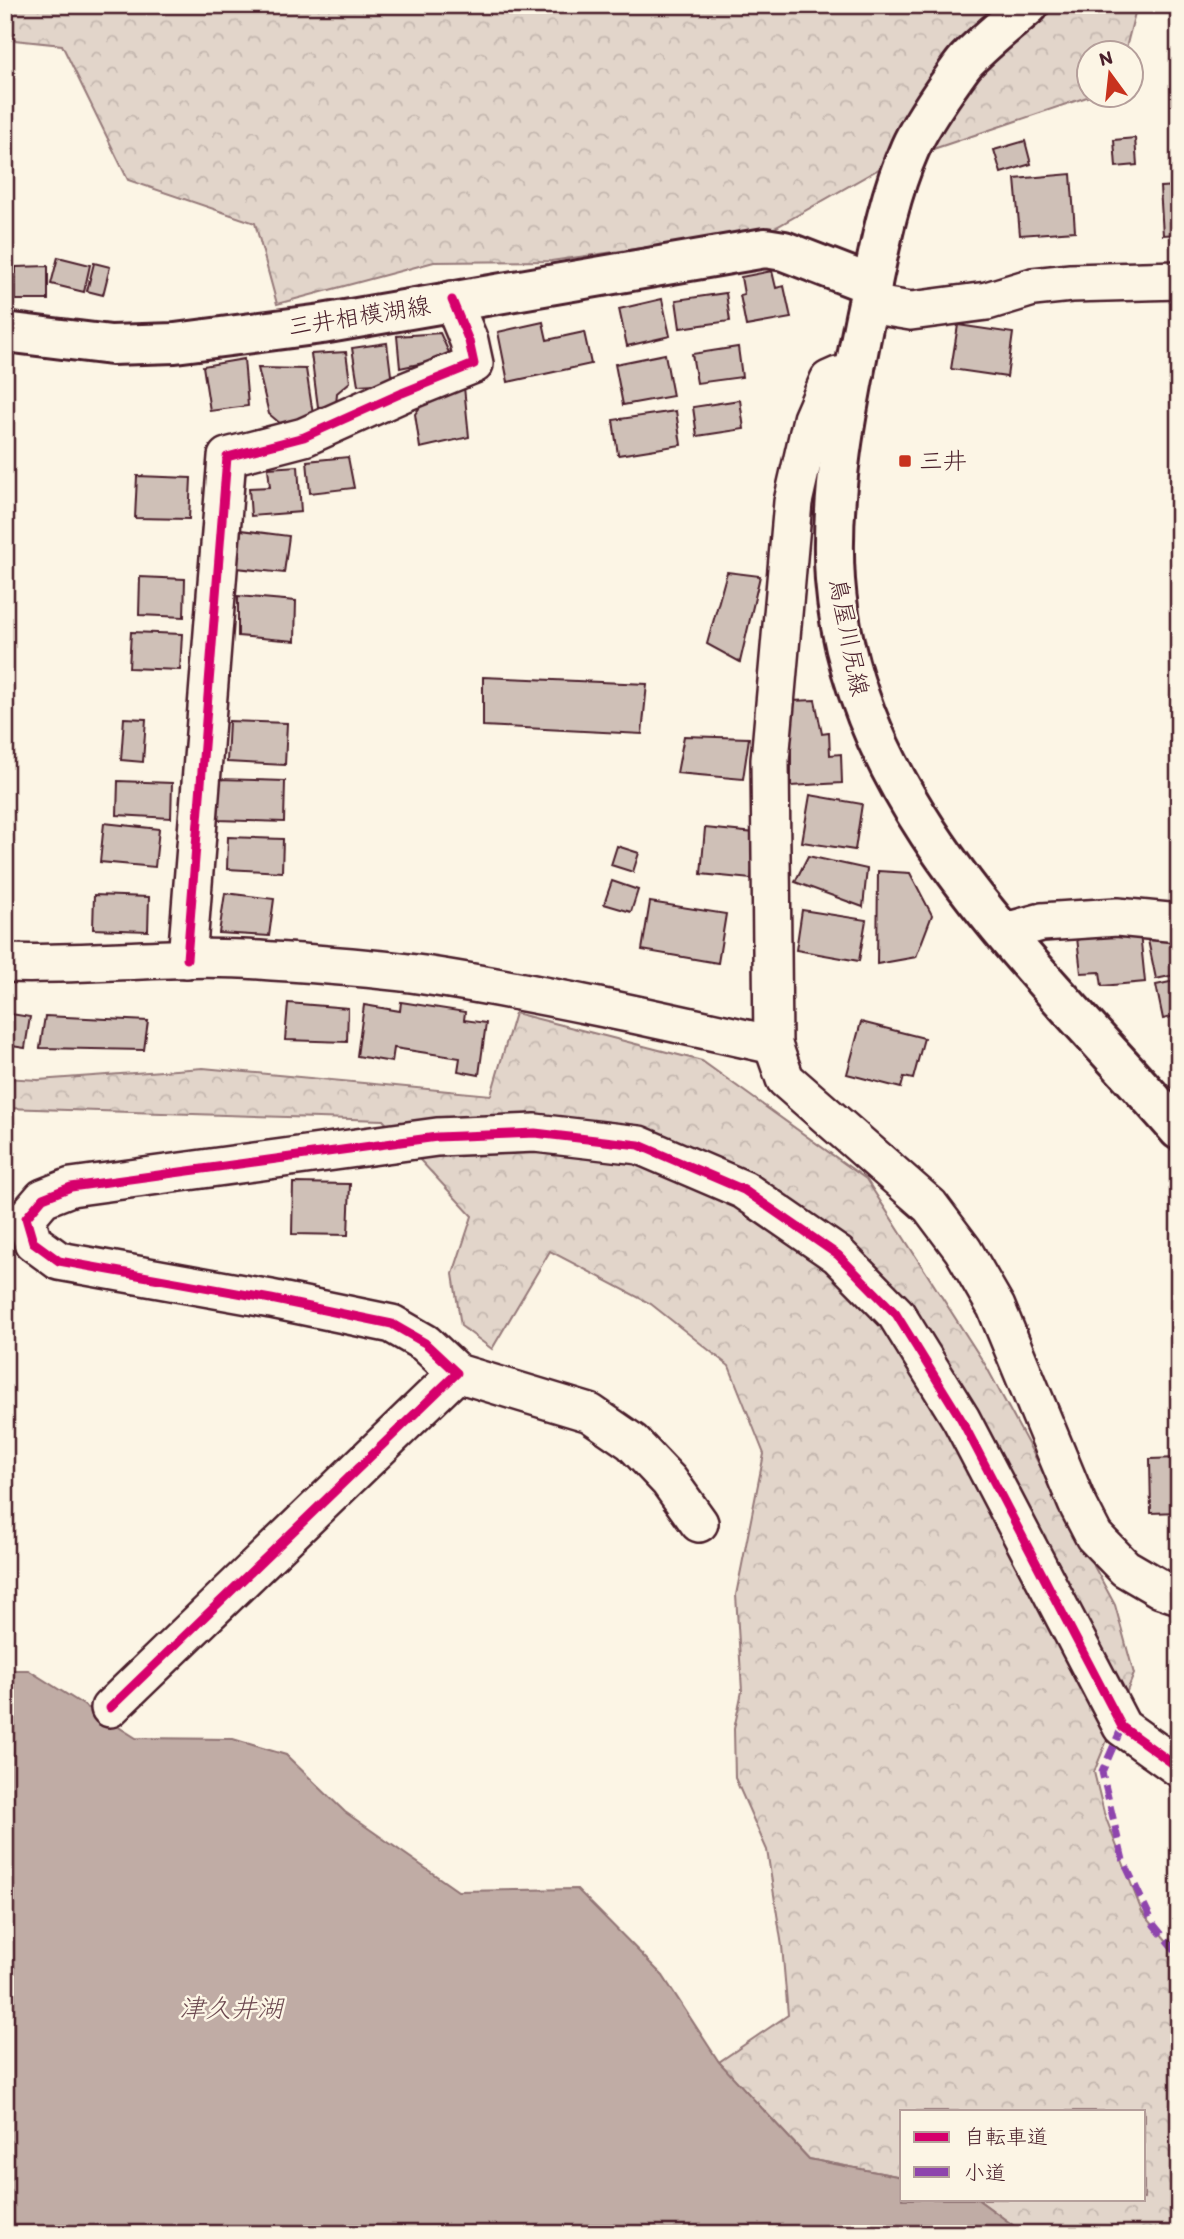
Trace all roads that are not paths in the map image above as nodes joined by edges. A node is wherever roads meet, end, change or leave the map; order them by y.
1 (1029, 5) edge
2 (1179, 281) edge
3 (870, 294) junction
4 (452, 300) junction
5 (5, 332) edge
6 (855, 373) junction
7 (1179, 923) edge
8 (1005, 932) junction
9 (187, 959) junction
10 (5, 963) edge
11 (772, 1045) junction
12 (1179, 1130) edge
13 (16, 1227) edge
14 (457, 1373) junction
15 (699, 1523) dead end
16 (1179, 1595) edge
17 (110, 1708) dead end
18 (1179, 1768) edge

1 - 3 main road, 鳥屋川尻線
2 - 3 street
3 - 4 main road, 三井相模湖線
3 - 6 main road, 鳥屋川尻線
4 - 5 main road, 三井相模湖線
4 - 9 street
6 - 8 main road, 鳥屋川尻線
6 - 11 street
7 - 8 street
8 - 12 main road, 鳥屋川尻線
9 - 10 street
9 - 11 street
11 - 16 street
13 - 14 street
13 - 18 street
14 - 15 street
14 - 17 street

